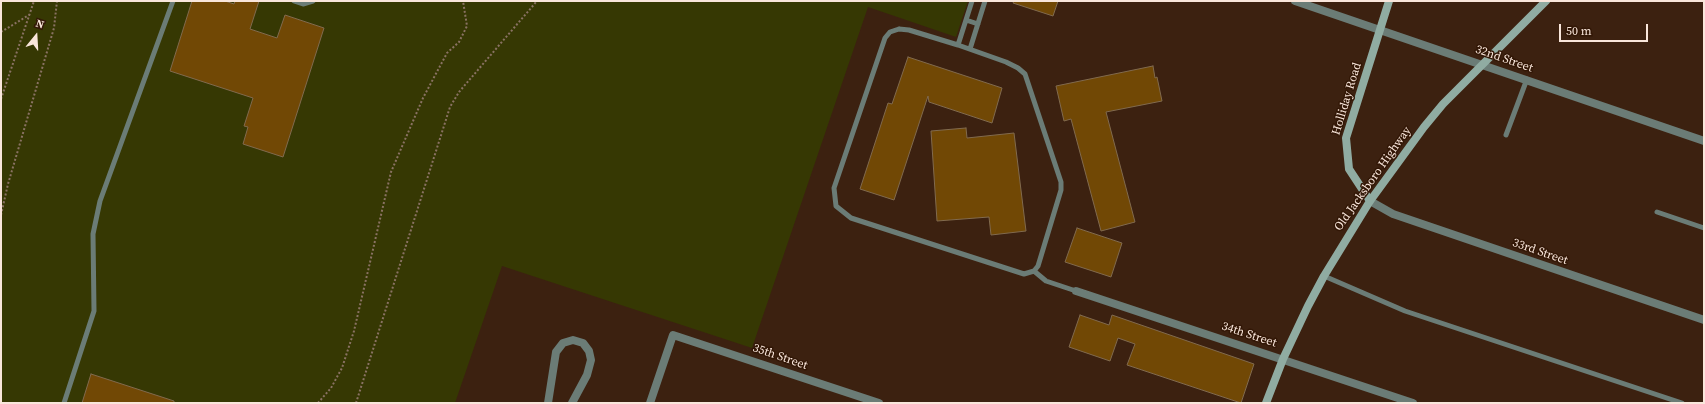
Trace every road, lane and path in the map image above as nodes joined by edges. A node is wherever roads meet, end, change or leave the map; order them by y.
1 (34, 1) edge
2 (57, 1) edge
3 (172, 1) edge
4 (294, 1) edge
5 (313, 1) edge
6 (463, 1) edge
7 (537, 1) edge
8 (972, 1) edge
9 (985, 1) edge
10 (1295, 1) edge
11 (1390, 1) edge
12 (1546, 1) edge
13 (29, 15) junction
14 (966, 20) junction
15 (978, 24) junction
16 (1381, 30) junction
17 (1, 32) edge
18 (958, 45) junction
19 (970, 49) junction
20 (1482, 64) junction
21 (1527, 79) junction
22 (1, 100) edge
23 (1506, 135) dead end
24 (1704, 141) edge
25 (1370, 201) junction
26 (1657, 212) dead end
27 (1, 215) edge
28 (1704, 228) edge
29 (1034, 271) junction
30 (1324, 276) junction
31 (1076, 291) joint
32 (1704, 320) edge
33 (1283, 359) junction
34 (64, 403) edge
35 (318, 403) edge
36 (356, 403) edge
37 (548, 403) edge
38 (572, 403) edge
39 (650, 403) edge
40 (879, 403) edge
41 (1266, 403) edge
42 (1413, 403) edge
43 (1682, 403) edge

1 - 13 path
2 - 27 path
3 - 34 lane
4 - 5 lane
6 - 35 path
7 - 36 path
8 - 14 lane
9 - 15 lane
10 - 16 street, 32nd Street
11 - 16 main road, Holliday Road
12 - 20 main road, Old Jacksboro Highway
13 - 17 path
13 - 22 path
14 - 15 lane
14 - 18 lane
15 - 19 lane
16 - 20 street, 32nd Street
16 - 25 main road, Holliday Road
18 - 19 lane
18 - 29 lane
19 - 29 lane
20 - 21 street, 32nd Street
20 - 25 main road, Old Jacksboro Highway
21 - 23 lane
21 - 24 street, 32nd Street
25 - 30 main road, Old Jacksboro Highway
25 - 32 street, 33rd Street
26 - 28 lane
29 - 31 lane
30 - 33 main road, Old Jacksboro Highway
30 - 43 lane
31 - 33 street, 34th Street
33 - 41 main road, Old Jacksboro Highway
33 - 42 street, 34th Street
37 - 38 street
39 - 40 street, 35th Street

